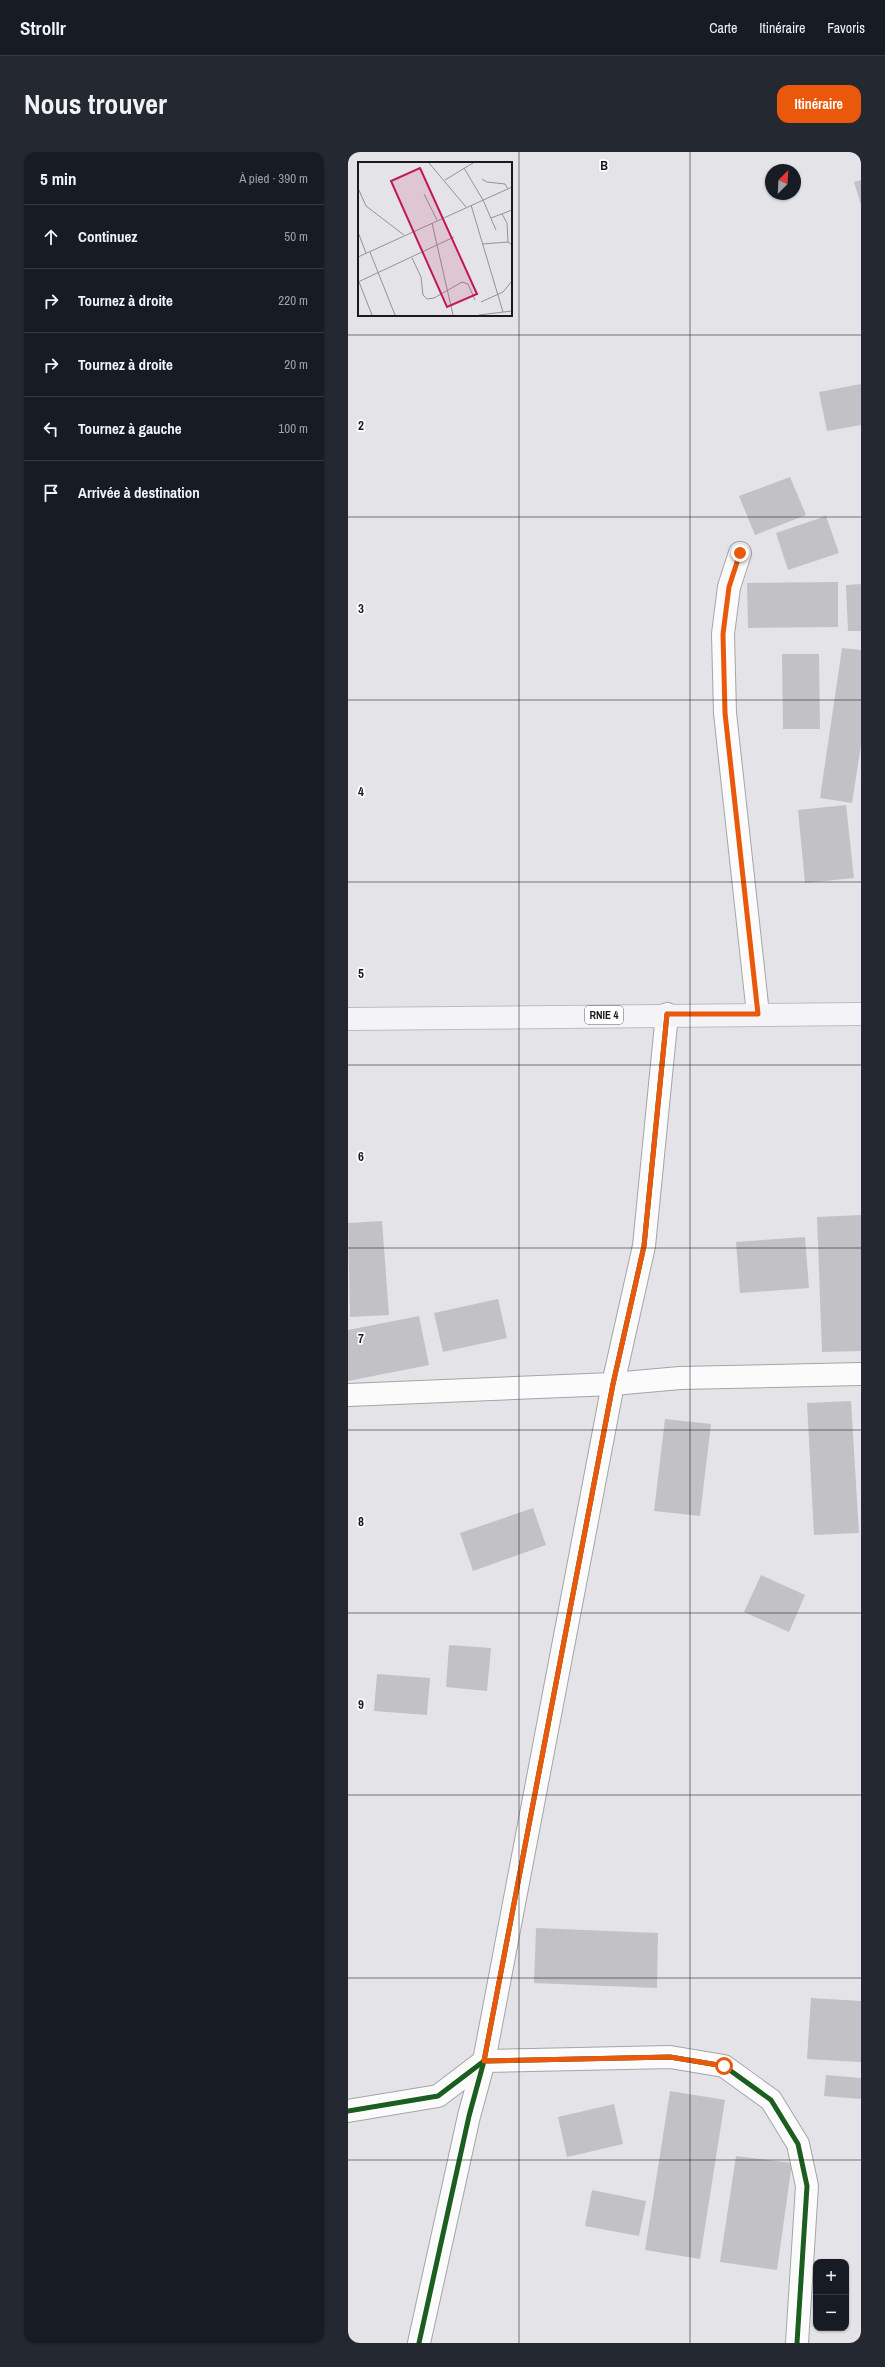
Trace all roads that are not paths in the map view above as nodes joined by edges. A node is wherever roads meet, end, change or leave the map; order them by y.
1 (740, 553) dead end
2 (667, 1014) junction
3 (758, 1014) junction
4 (861, 1014) edge
5 (348, 1018) edge
6 (861, 1374) edge
7 (613, 1384) junction
8 (348, 1395) edge
9 (484, 2061) junction
10 (438, 2096) junction
11 (348, 2111) edge
12 (469, 2116) junction
13 (419, 2343) edge
14 (797, 2343) edge

1 - 3 street
2 - 3 main road, RNIE 4
2 - 5 main road, RNIE 4
2 - 7 street
3 - 4 main road, RNIE 4
6 - 7 street
7 - 8 street
7 - 9 street
9 - 10 street
9 - 12 street
9 - 14 street
10 - 11 street
10 - 12 street
12 - 13 street

